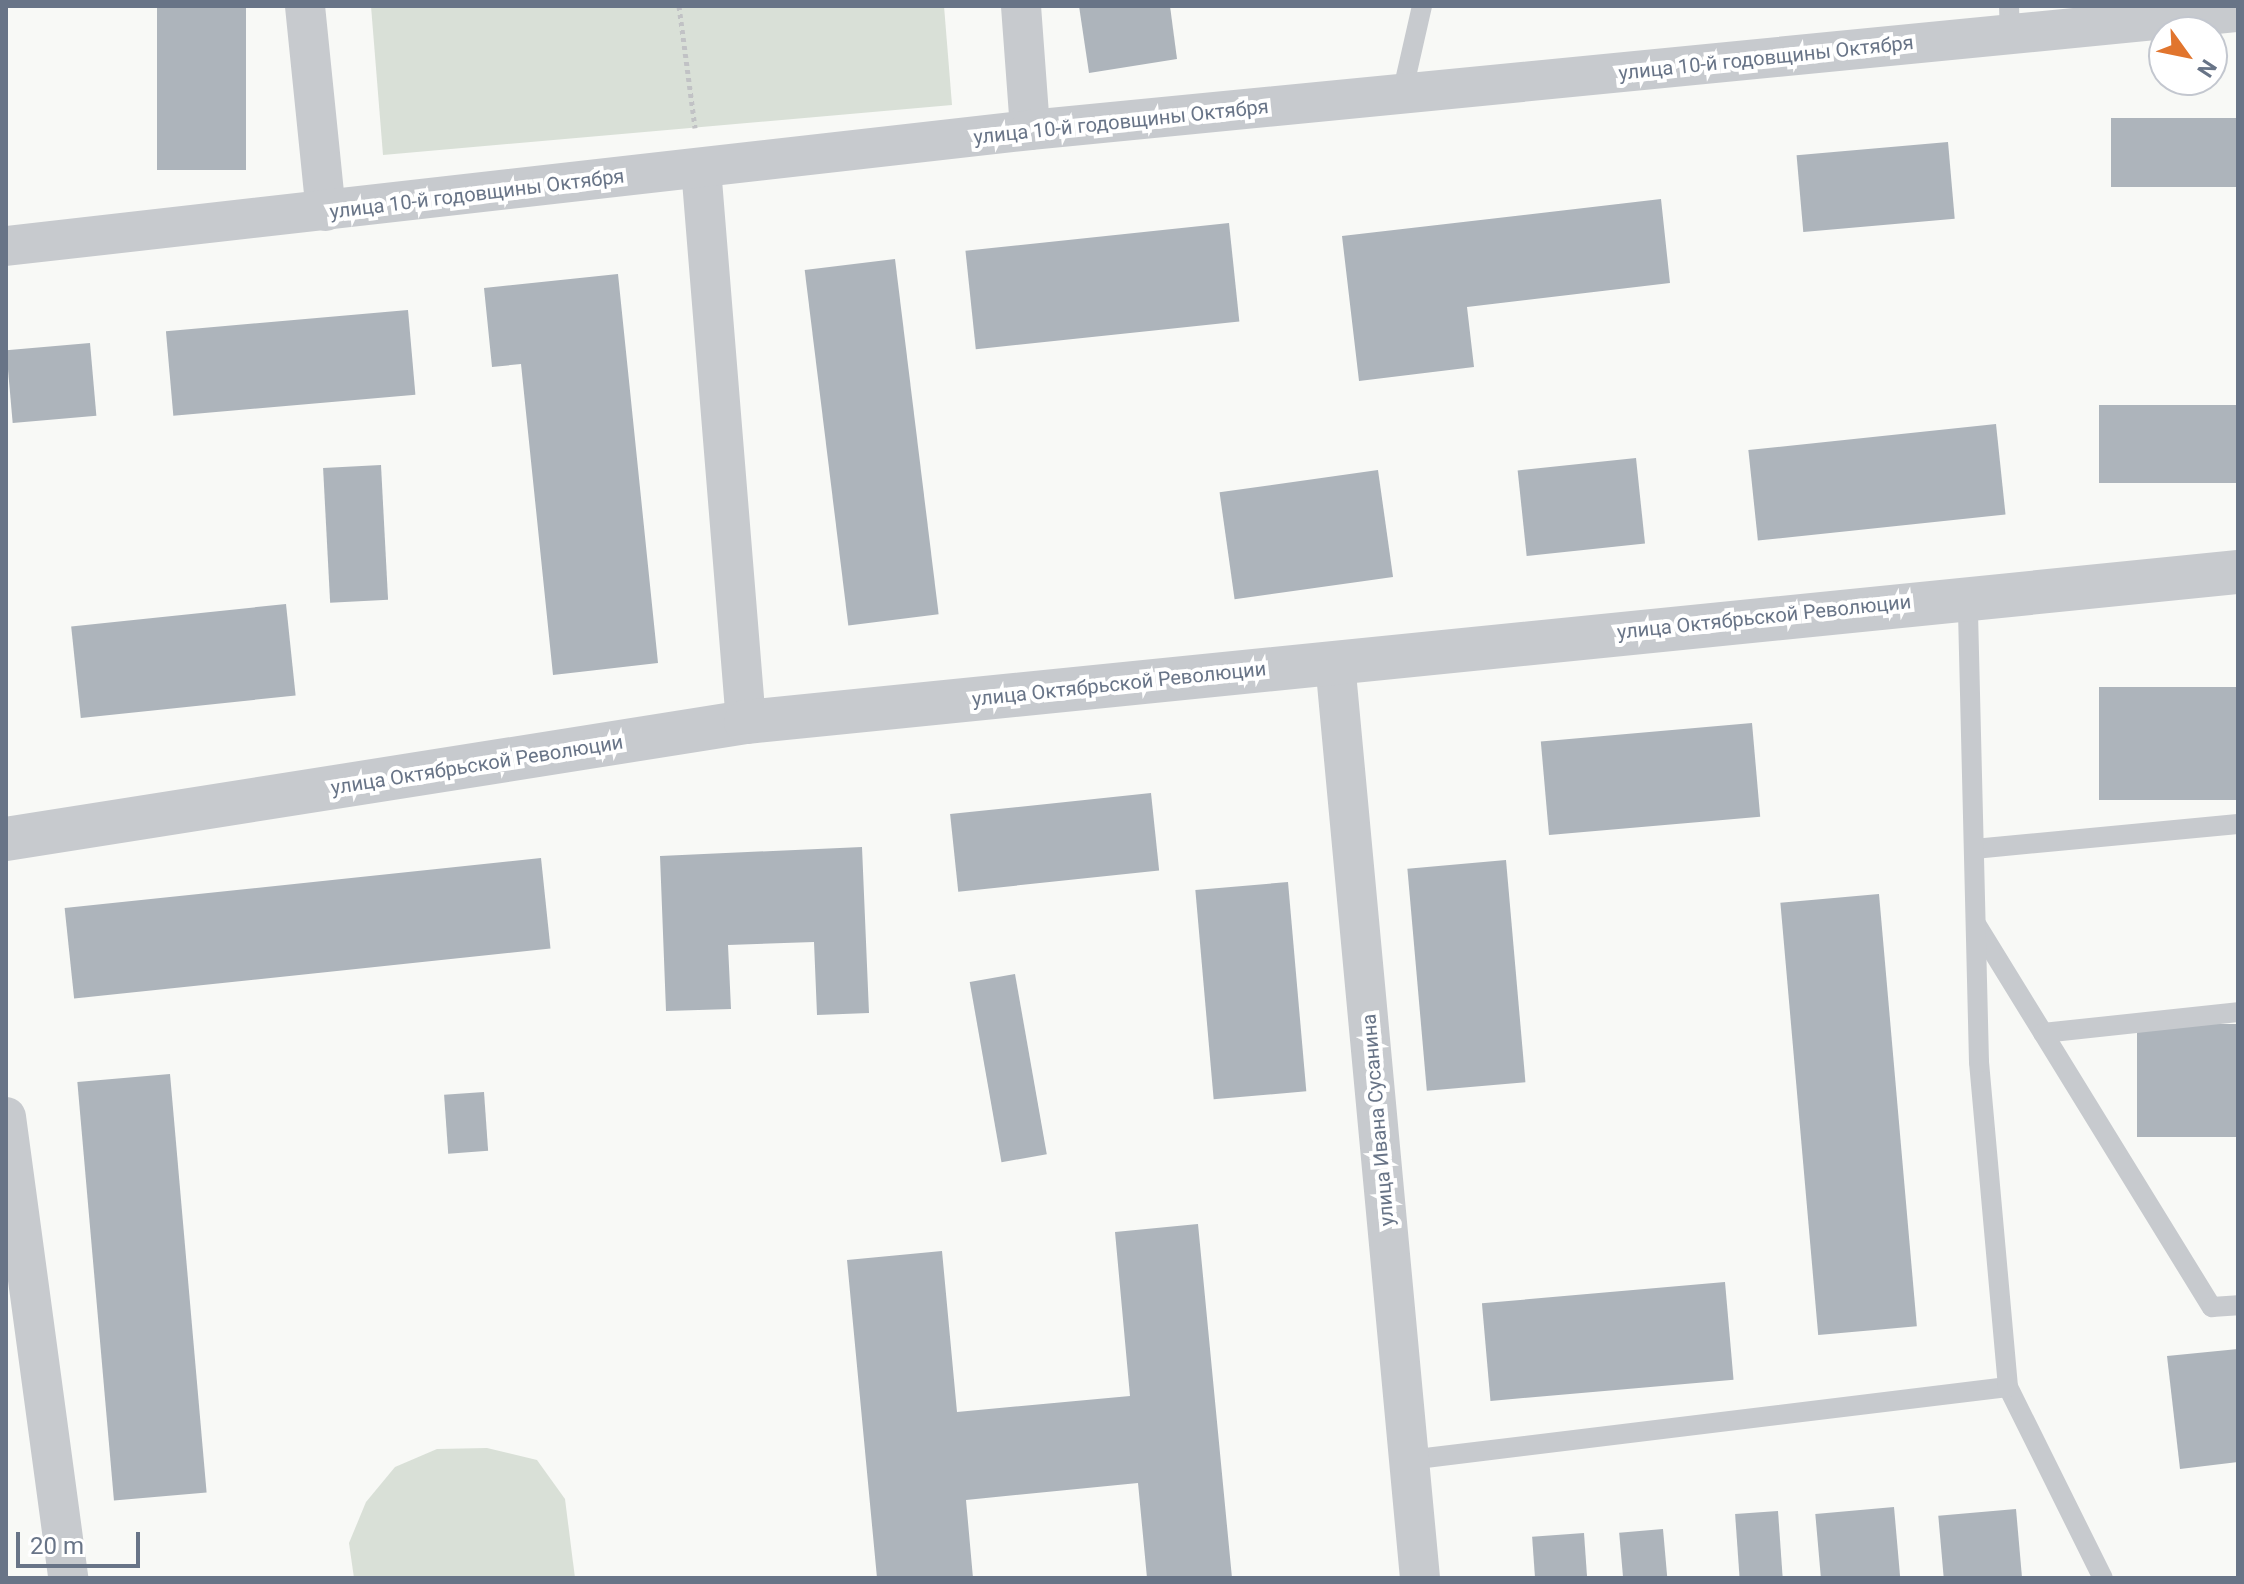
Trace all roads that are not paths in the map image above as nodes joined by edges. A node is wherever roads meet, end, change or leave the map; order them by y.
1 (305, 6) edge
2 (1021, 6) edge
3 (1422, 6) edge
4 (2238, 12) edge
5 (2010, 20) edge
6 (1402, 94) junction
7 (1030, 130) junction
8 (701, 168) junction
9 (326, 211) junction
10 (6, 246) edge
11 (2238, 572) edge
12 (1968, 596) junction
13 (1335, 662) junction
14 (746, 722) junction
15 (2238, 824) edge
16 (6, 839) edge
17 (1974, 849) junction
18 (1975, 923) junction
19 (2238, 1012) edge
20 (2043, 1033) junction
21 (6, 1117) edge
22 (2238, 1305) edge
23 (2008, 1387) junction
24 (1409, 1460) junction
25 (68, 1578) edge
26 (1420, 1578) edge
27 (2103, 1578) edge

1 - 9 street
2 - 7 street
3 - 6 lane
4 - 5 street, улица 10-й годовщины Октября
5 - 6 street, улица 10-й годовщины Октября
6 - 7 street, улица 10-й годовщины Октября
7 - 8 street, улица 10-й годовщины Октября
8 - 9 street, улица 10-й годовщины Октября
8 - 14 street
9 - 10 street, улица 10-й годовщины Октября
11 - 12 street, улица Октябрьской Революции
12 - 13 street, улица Октябрьской Революции
12 - 17 lane
13 - 14 street, улица Октябрьской Революции
13 - 24 street, улица Ивана Сусанина
14 - 16 street, улица Октябрьской Революции
15 - 17 lane
17 - 18 lane
18 - 20 lane
18 - 23 lane
19 - 20 lane
20 - 22 lane
21 - 25 street
23 - 24 lane
23 - 27 lane
24 - 26 street, улица Ивана Сусанина

